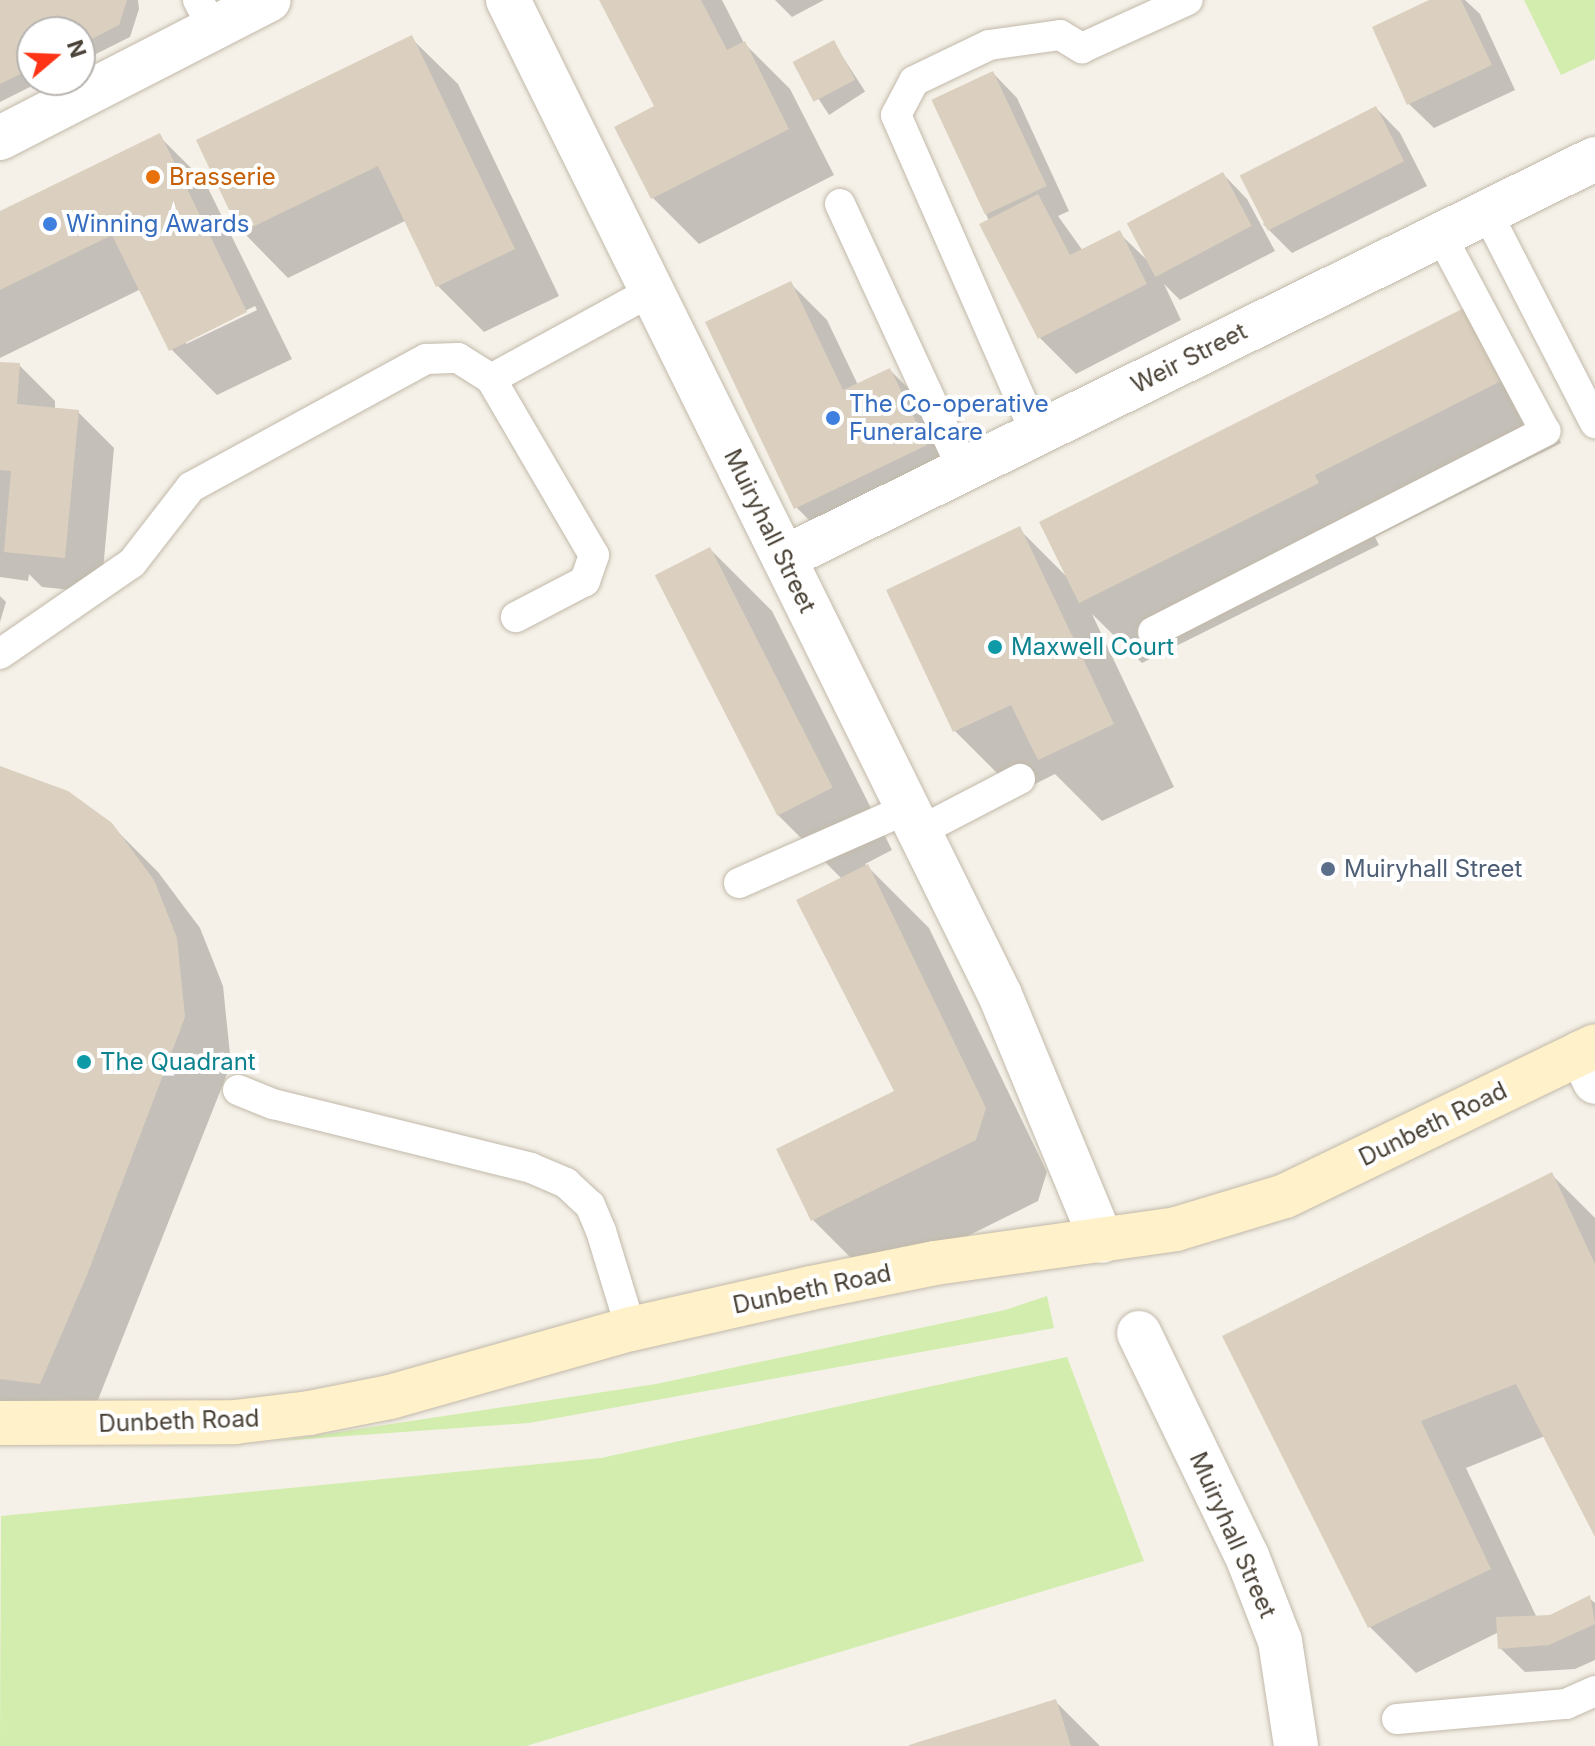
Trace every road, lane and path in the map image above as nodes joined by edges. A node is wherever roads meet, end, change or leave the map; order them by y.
1 (269, 0) edge
2 (508, 0) edge
3 (1188, 0) edge
4 (206, 15) edge
5 (8, 133) edge
6 (1595, 159) edge
7 (840, 204) dead end
8 (1485, 209) junction
9 (1439, 232) junction
10 (650, 292) junction
11 (491, 379) junction
12 (1595, 423) edge
13 (1036, 434) junction
14 (964, 472) junction
15 (784, 558) junction
16 (516, 617) dead end
17 (1153, 632) dead end
18 (0, 654) edge
19 (1020, 779) dead end
20 (912, 821) junction
21 (739, 883) dead end
22 (1590, 1060) edge
23 (238, 1090) dead end
24 (1102, 1241) junction
25 (631, 1329) junction
26 (1139, 1333) dead end
27 (0, 1423) edge
28 (1595, 1691) edge
29 (1397, 1719) dead end
30 (1296, 1746) edge

1 - 4 street
2 - 10 street, Muiryhall Street
3 - 13 lane
4 - 5 street
6 - 8 street, Weir Street
7 - 14 lane
8 - 9 street, Weir Street
8 - 12 lane
9 - 13 street, Weir Street
9 - 17 lane
10 - 11 lane
10 - 15 street, Muiryhall Street
11 - 16 lane
11 - 18 lane
13 - 14 street, Weir Street
14 - 15 street, Weir Street
15 - 20 street, Muiryhall Street
19 - 20 lane
20 - 21 lane
20 - 24 street, Muiryhall Street
22 - 24 main road, Dunbeth Road
23 - 25 lane
24 - 25 main road, Dunbeth Road
25 - 27 main road, Dunbeth Road
26 - 30 street, Muiryhall Street
28 - 29 lane

